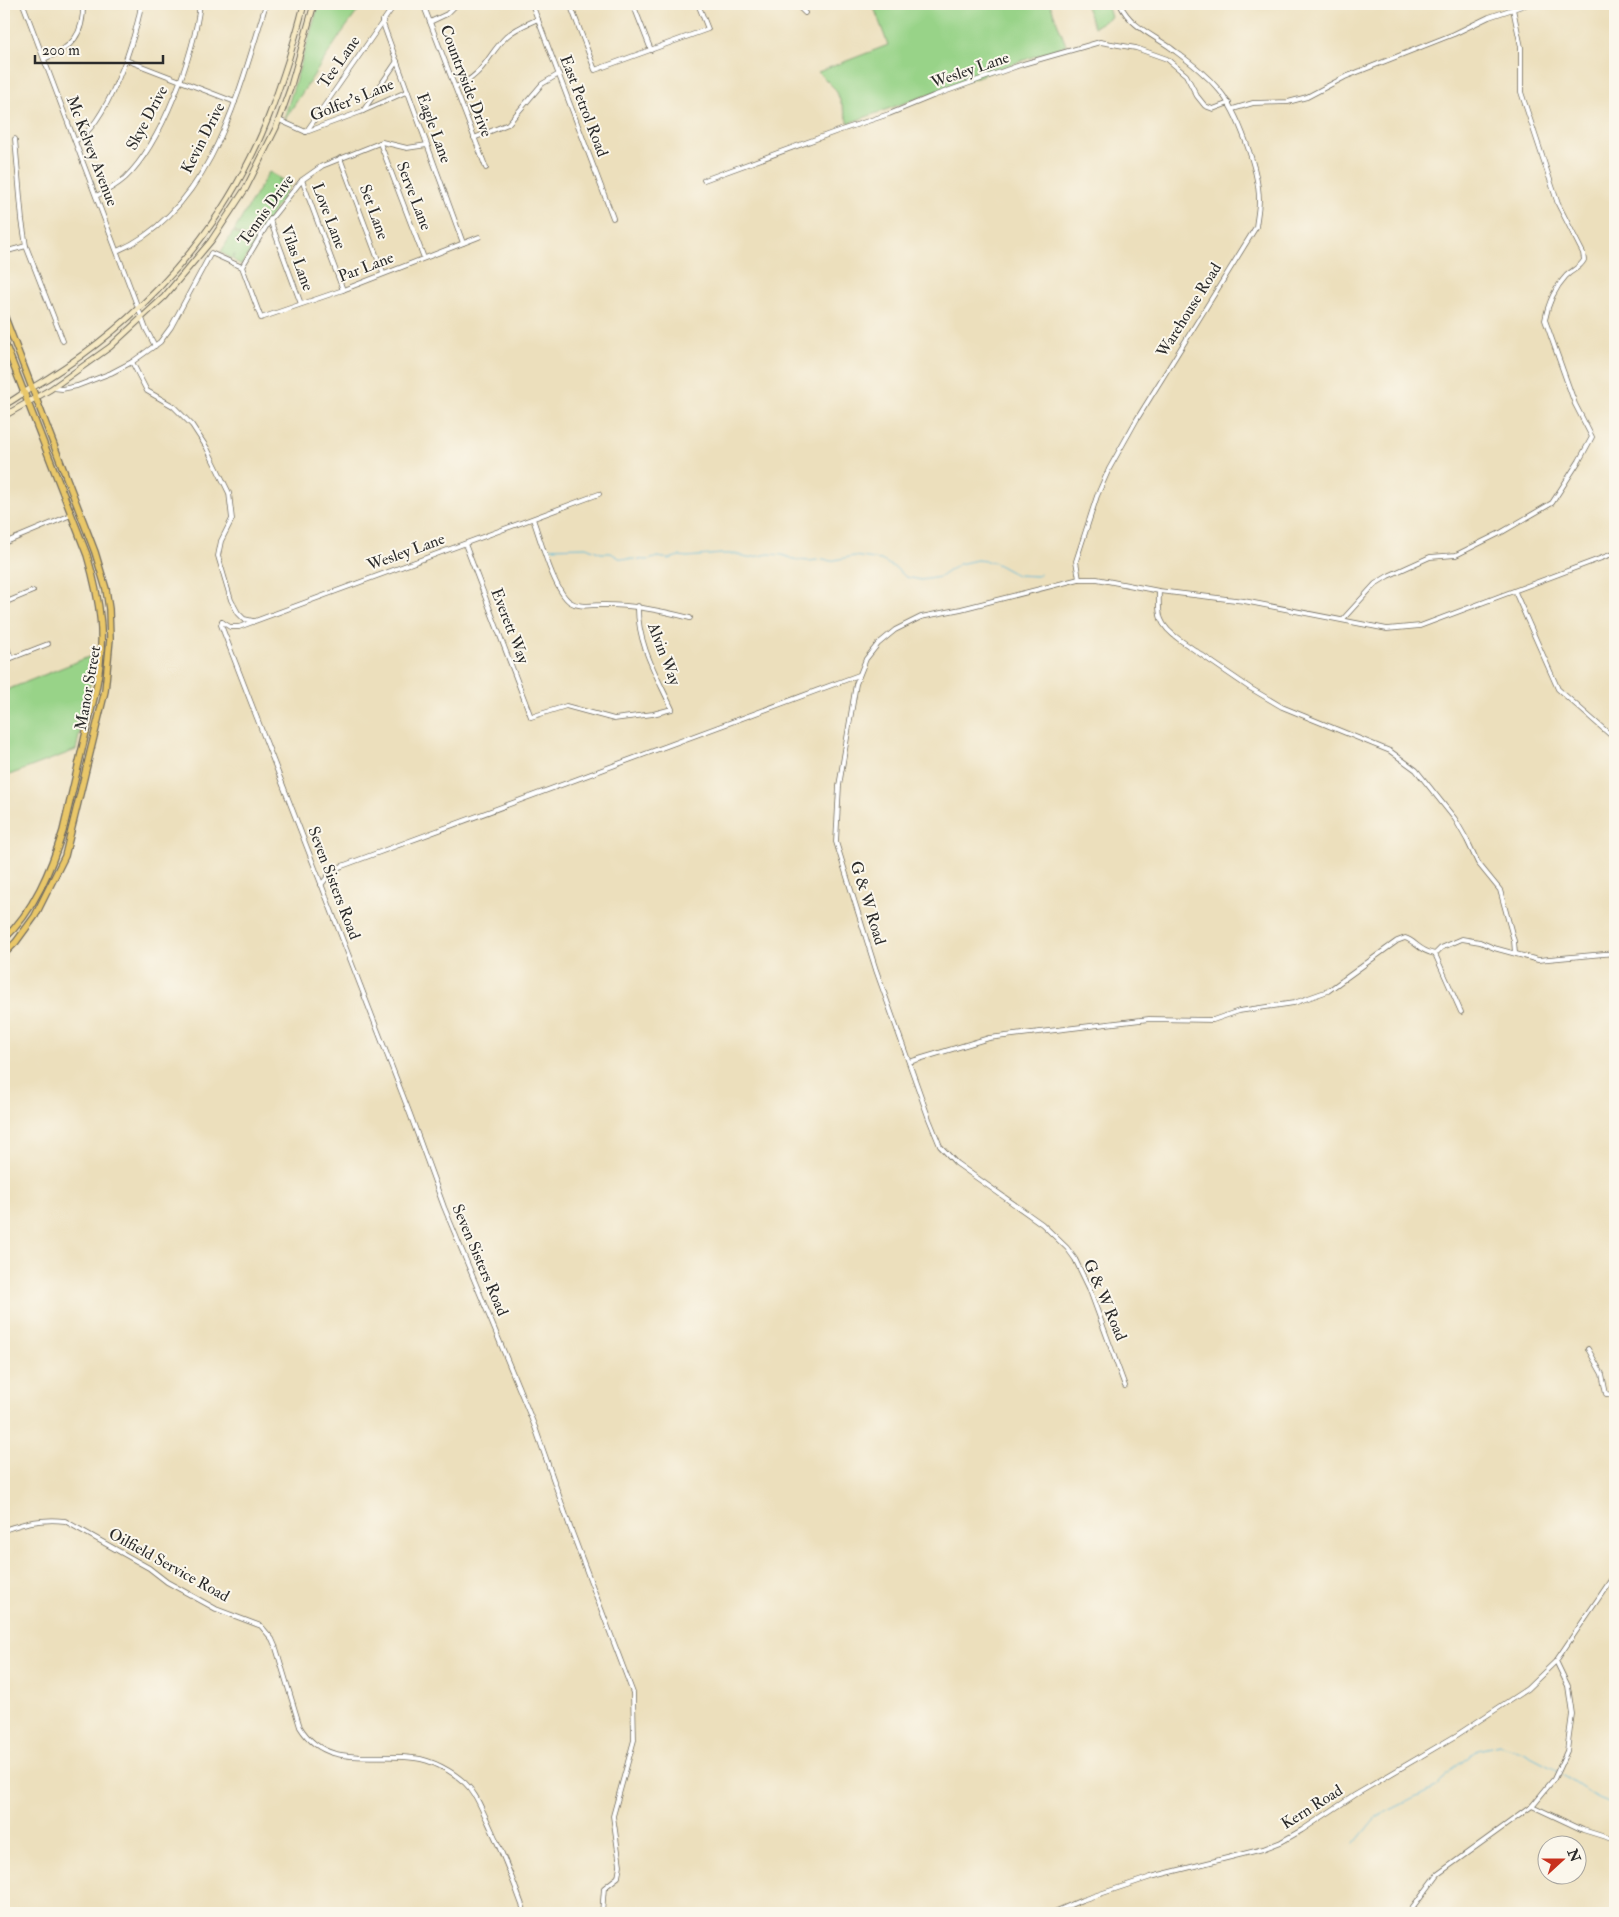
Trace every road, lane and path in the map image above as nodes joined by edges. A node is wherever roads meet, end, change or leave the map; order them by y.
1 (23, 4) edge
2 (83, 4) edge
3 (141, 4) edge
4 (200, 4) edge
5 (266, 4) edge
6 (304, 4) edge
7 (314, 4) edge
8 (423, 4) edge
9 (457, 4) edge
10 (532, 4) edge
11 (570, 4) edge
12 (633, 4) edge
13 (698, 4) edge
14 (796, 4) edge
15 (1120, 4) edge
16 (1528, 4) edge
17 (393, 7) dead end
18 (1513, 9) junction
19 (805, 13) dead end
20 (538, 19) junction
21 (382, 21) junction
22 (430, 22) junction
23 (651, 50) junction
24 (44, 59) junction
25 (126, 60) junction
26 (396, 61) junction
27 (559, 74) junction
28 (180, 81) junction
29 (455, 87) junction
30 (408, 91) junction
31 (235, 102) junction
32 (1229, 103) junction
33 (1233, 109) junction
34 (363, 111) junction
35 (278, 120) junction
36 (306, 132) junction
37 (262, 135) junction
38 (15, 138) dead end
39 (474, 138) junction
40 (75, 141) junction
41 (380, 143) junction
42 (427, 145) junction
43 (264, 152) junction
44 (340, 158) junction
45 (486, 168) dead end
46 (302, 180) junction
47 (704, 180) dead end
48 (96, 196) junction
49 (613, 218) dead end
50 (270, 220) junction
51 (479, 237) dead end
52 (463, 243) junction
53 (26, 246) junction
54 (117, 251) junction
55 (4, 252) edge
56 (424, 258) junction
57 (242, 267) junction
58 (383, 274) junction
59 (343, 290) junction
60 (301, 304) junction
61 (139, 308) junction
62 (4, 315) edge
63 (142, 318) junction
64 (4, 341) edge
65 (63, 341) dead end
66 (155, 346) junction
67 (132, 362) junction
68 (33, 388) junction
69 (53, 388) junction
70 (24, 393) junction
71 (36, 397) junction
72 (27, 402) junction
73 (4, 405) edge
74 (4, 416) edge
75 (598, 494) dead end
76 (71, 514) junction
77 (533, 519) junction
78 (4, 543) edge
79 (465, 544) junction
80 (1615, 553) edge
81 (1079, 578) junction
82 (33, 591) dead end
83 (1159, 591) junction
84 (1515, 592) junction
85 (4, 603) edge
86 (638, 606) junction
87 (690, 618) dead end
88 (1343, 619) junction
89 (253, 621) junction
90 (222, 622) joint
91 (4, 639) edge
92 (48, 644) dead end
93 (11, 658) junction
94 (4, 661) edge
95 (859, 675) junction
96 (672, 709) joint
97 (1615, 739) edge
98 (322, 885) junction
99 (4, 939) edge
100 (1515, 953) junction
101 (1615, 953) edge
102 (4, 954) edge
103 (1435, 954) junction
104 (1461, 1012) dead end
105 (909, 1062) junction
106 (1588, 1348) dead end
107 (1125, 1386) dead end
108 (1615, 1395) edge
109 (4, 1530) edge
110 (1615, 1576) edge
111 (1556, 1661) junction
112 (1532, 1806) junction
113 (1615, 1840) edge
114 (525, 1913) edge
115 (602, 1913) edge
116 (1052, 1913) edge
117 (1409, 1913) edge

1 - 24 street, Mc Kelvey Avenue
2 - 24 street
3 - 25 street
4 - 28 street, Skye Drive
5 - 31 street, Kevin Drive
6 - 37 main road
7 - 35 main road
8 - 22 street, Countryside Drive
9 - 22 street
10 - 20 street, East Petrol Road
11 - 23 street
12 - 23 street
13 - 23 street
14 - 19 street
15 - 32 street, Warehouse Road
16 - 18 street
17 - 21 street, Tee Lane
18 - 33 street
18 - 88 street
20 - 27 street, East Petrol Road
20 - 29 street
21 - 26 street, Eagle Lane
21 - 36 street, Tee Lane
22 - 29 street, Countryside Drive
24 - 40 street, Mc Kelvey Avenue
25 - 28 street
25 - 40 street
26 - 30 street, Eagle Lane
26 - 34 street
27 - 39 street
27 - 49 street, East Petrol Road
28 - 31 street
28 - 48 street, Skye Drive
29 - 39 street, Countryside Drive
30 - 34 street, Golfer's Lane
30 - 42 street, Eagle Lane
31 - 54 street, Kevin Drive
32 - 33 street, Warehouse Road
32 - 47 street, Wesley Lane
33 - 81 street, Warehouse Road
34 - 36 street, Golfer's Lane
35 - 36 street
35 - 43 main road
37 - 43 main road
37 - 61 main road
38 - 53 street
39 - 45 street, Countryside Drive
40 - 48 street, Mc Kelvey Avenue
41 - 42 street
41 - 44 street, Tennis Drive
41 - 56 street, Serve Lane
42 - 52 street, Eagle Lane
43 - 63 main road
44 - 46 street, Tennis Drive
44 - 58 street, Set Lane
46 - 50 street, Tennis Drive
46 - 59 street, Love Lane
48 - 54 street, Mc Kelvey Avenue
50 - 57 street, Tennis Drive
50 - 60 street, Vilas Lane
51 - 52 street, Par Lane
52 - 56 street, Par Lane
53 - 55 street
53 - 65 street
54 - 61 street, Mc Kelvey Avenue
56 - 58 street, Par Lane
57 - 60 street, Par Lane
57 - 66 street
58 - 59 street, Par Lane
59 - 60 street, Par Lane
61 - 63 street, Mc Kelvey Avenue
61 - 68 main road
62 - 68 main road, Manor Street
63 - 66 street, Mc Kelvey Avenue
63 - 69 main road
64 - 70 main road, Manor Street
66 - 67 street
67 - 69 street
67 - 89 street
68 - 70 main road
68 - 71 main road, Manor Street
69 - 71 main road
70 - 72 main road, Manor Street
70 - 73 main road
71 - 72 main road
71 - 102 main road, Manor Street
72 - 74 main road
72 - 76 main road, Manor Street
75 - 77 street, Wesley Lane
76 - 78 street
76 - 99 main road, Manor Street
77 - 79 street, Wesley Lane
77 - 86 street
79 - 89 street, Wesley Lane
79 - 96 street, Everett Way
80 - 84 street, G & W Road
81 - 83 street, G & W Road
81 - 95 street, G & W Road
82 - 85 street
83 - 88 street, G & W Road
83 - 100 street
84 - 88 street, G & W Road
84 - 97 street
86 - 87 street
86 - 96 street, Alvin Way
89 - 90 street, Wesley Lane
90 - 98 street, Seven Sisters Road
91 - 93 street
92 - 93 street
93 - 94 street
95 - 98 street
95 - 105 street, G & W Road
98 - 115 street, Seven Sisters Road
100 - 101 street
100 - 103 street
103 - 104 street
103 - 105 street
105 - 107 street, G & W Road
106 - 108 street
109 - 114 street, Oilfield Service Road
110 - 111 street, Kern Road
111 - 112 street
111 - 116 street, Kern Road
112 - 113 street
112 - 117 street

